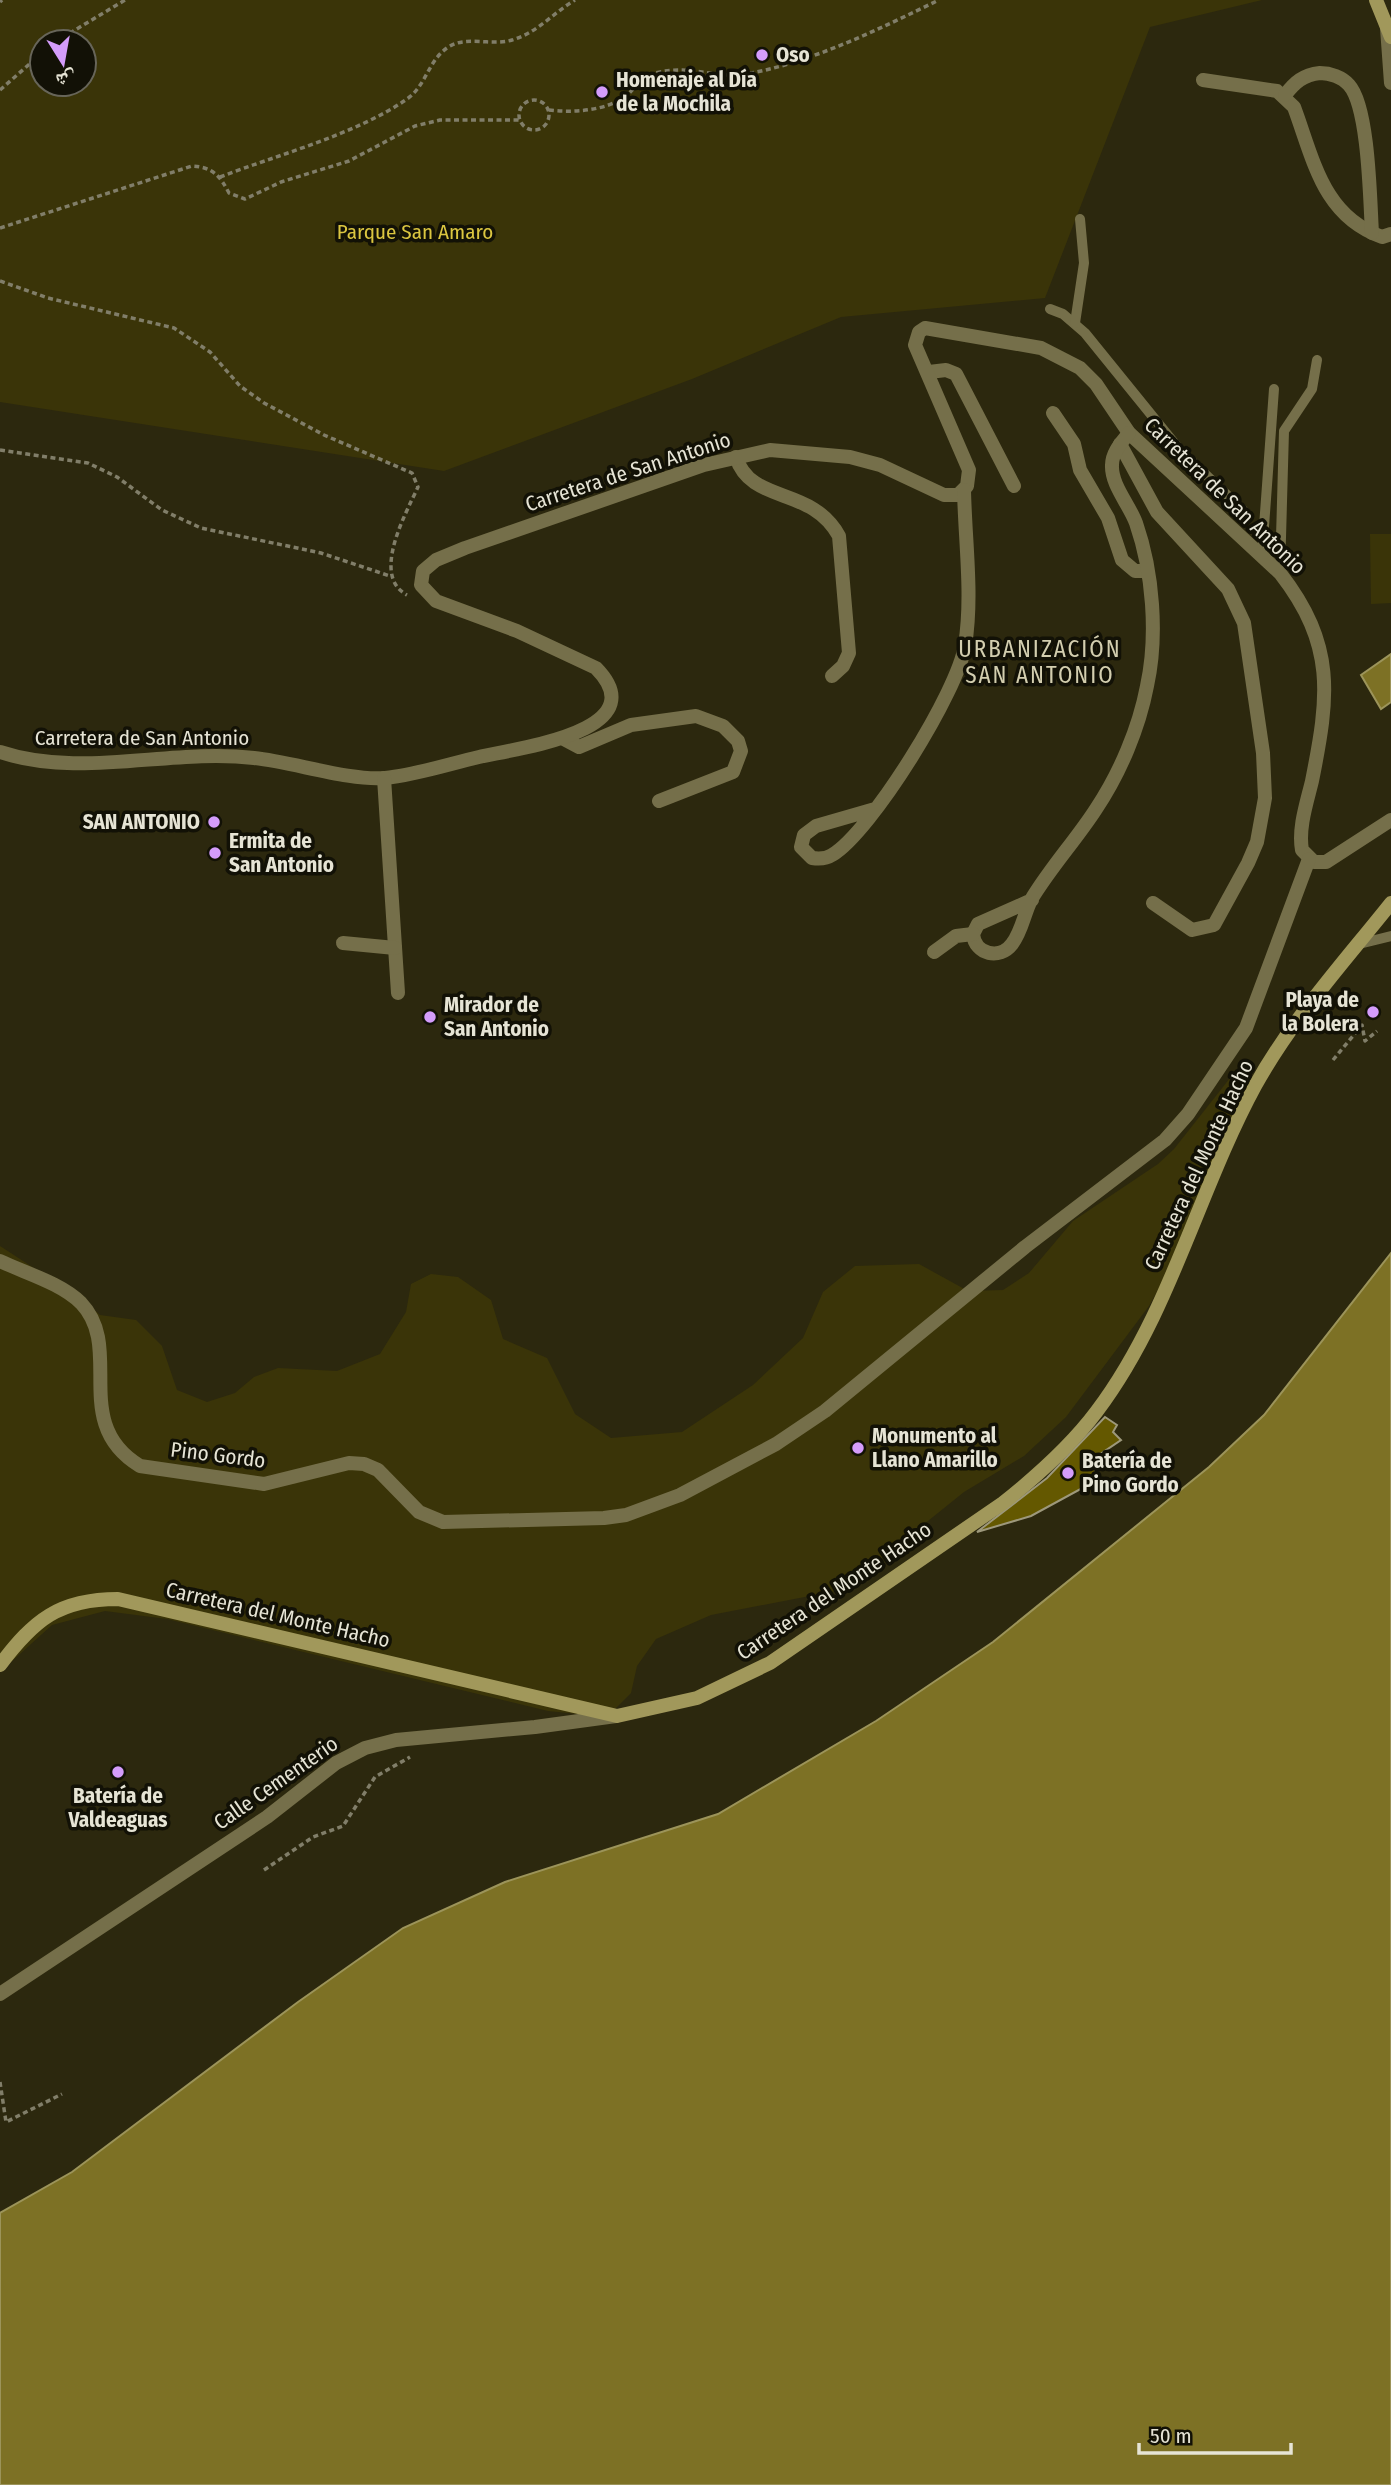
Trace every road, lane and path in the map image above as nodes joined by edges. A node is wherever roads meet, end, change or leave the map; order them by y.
1 (125, 0) edge
2 (575, 0) edge
3 (939, 0) edge
4 (1376, 0) edge
5 (78, 28) edge
6 (1389, 33) edge
7 (28, 65) edge
8 (1203, 80) dead end
9 (1391, 83) edge
10 (0, 90) edge
11 (1285, 95) junction
12 (549, 110) junction
13 (519, 120) junction
14 (220, 177) junction
15 (1080, 219) dead end
16 (0, 229) edge
17 (1372, 233) junction
18 (1391, 234) edge
19 (0, 281) edge
20 (1050, 309) dead end
21 (1075, 323) junction
22 (1317, 360) dead end
23 (929, 372) junction
24 (1274, 389) dead end
25 (1053, 413) dead end
26 (1125, 438) junction
27 (1179, 449) junction
28 (0, 450) edge
29 (736, 457) junction
30 (1163, 466) junction
31 (1014, 485) dead end
32 (964, 491) junction
33 (1246, 513) dead end
34 (1262, 554) junction
35 (1146, 571) junction
36 (1280, 573) junction
37 (390, 576) junction
38 (412, 598) dead end
39 (832, 676) dead end
40 (564, 739) junction
41 (0, 752) edge
42 (384, 778) junction
43 (659, 801) dead end
44 (876, 808) junction
45 (1391, 820) edge
46 (1309, 859) junction
47 (1032, 900) junction
48 (1153, 903) dead end
49 (1391, 903) edge
50 (973, 934) junction
51 (1391, 936) edge
52 (343, 943) dead end
53 (1359, 944) junction
54 (395, 948) junction
55 (934, 952) dead end
56 (398, 993) dead end
57 (1377, 1031) dead end
58 (1334, 1060) dead end
59 (0, 1261) edge
60 (0, 1665) edge
61 (617, 1716) junction
62 (415, 1754) dead end
63 (264, 1870) dead end
64 (0, 1994) edge
65 (0, 2082) edge
66 (62, 2094) dead end

1 - 5 path
2 - 14 path
3 - 12 path
4 - 6 main road
6 - 9 street
7 - 10 path
8 - 11 street
11 - 17 street
11 - 17 street
12 - 13 path
12 - 13 path
13 - 14 path
14 - 16 path
15 - 21 lane
17 - 18 street
19 - 37 path
20 - 21 lane
21 - 27 lane
22 - 36 lane
23 - 26 street, Carretera de San Antonio
23 - 31 street
23 - 32 street, Carretera de San Antonio
24 - 34 lane
25 - 35 street
26 - 30 street, Carretera de San Antonio
26 - 35 street
26 - 48 street
27 - 30 lane
27 - 33 lane
28 - 37 path
29 - 32 street, Carretera de San Antonio
29 - 39 street
29 - 40 street, Carretera de San Antonio
30 - 34 street, Carretera de San Antonio
32 - 44 street
34 - 36 street, Carretera de San Antonio
35 - 47 street
36 - 46 street, Carretera de San Antonio
37 - 38 path
40 - 42 street, Carretera de San Antonio
40 - 43 street
41 - 42 street, Carretera de San Antonio
42 - 54 street
44 - 44 street
45 - 46 street
46 - 59 street, Pino Gordo
47 - 50 street
47 - 50 street
49 - 53 main road, Carretera del Monte Hacho
50 - 55 street
51 - 53 lane
52 - 54 street
53 - 61 main road, Carretera del Monte Hacho
54 - 56 street
57 - 58 path
60 - 61 main road, Carretera del Monte Hacho
61 - 64 street, Calle Cementerio
62 - 63 path
65 - 66 path

